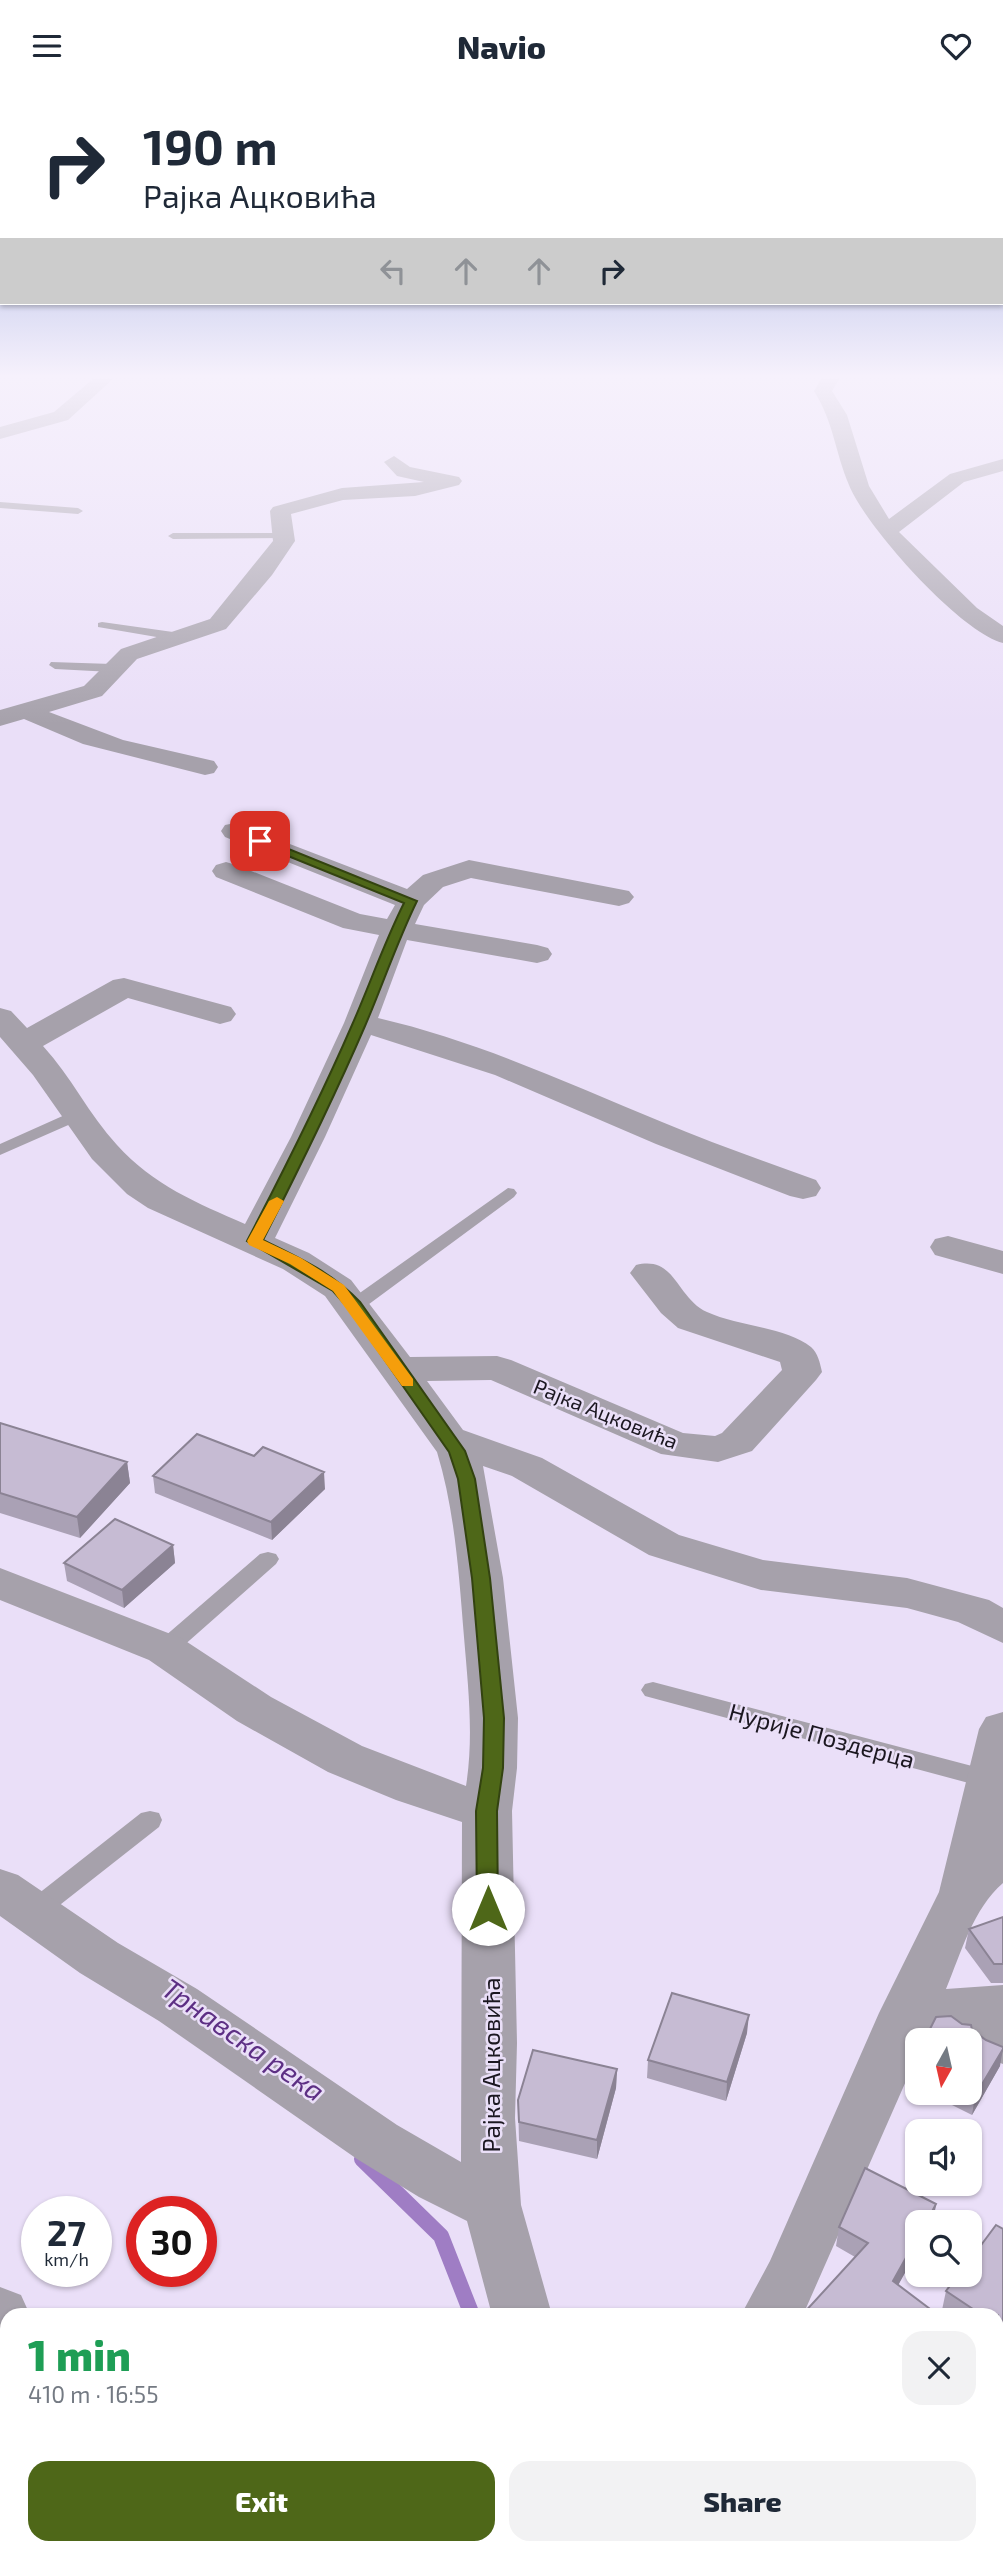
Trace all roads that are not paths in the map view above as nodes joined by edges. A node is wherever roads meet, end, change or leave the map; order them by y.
1 (343, 494) edge
2 (864, 494) edge
3 (936, 494) edge
4 (0, 505) edge
5 (78, 511) dead end
6 (886, 531) junction
7 (283, 535) junction
8 (173, 536) dead end
9 (103, 625) dead end
10 (1003, 636) edge
11 (180, 637) junction
12 (55, 665) dead end
13 (112, 668) junction
14 (28, 711) junction
15 (0, 718) edge
16 (205, 767) dead end
17 (235, 831) dead end
18 (226, 871) dead end
19 (619, 897) dead end
20 (411, 901) junction
21 (397, 930) junction
22 (537, 954) dead end
23 (220, 1014) dead end
24 (360, 1023) junction
25 (12, 1031) edge
26 (76, 1115) junction
27 (0, 1150) edge
28 (803, 1188) dead end
29 (508, 1193) dead end
30 (254, 1241) junction
31 (948, 1247) dead end
32 (1003, 1263) edge
33 (649, 1273) dead end
34 (354, 1306) junction
35 (398, 1369) junction
36 (448, 1440) junction
37 (268, 1559) dead end
38 (0, 1583) edge
39 (1001, 1625) edge
40 (165, 1649) junction
41 (653, 1690) dead end
42 (1003, 1729) edge
43 (990, 1780) junction
44 (486, 1811) junction
45 (150, 1820) dead end
46 (1003, 1854) edge
47 (962, 1895) junction
48 (16, 1901) edge
49 (906, 2013) junction
50 (989, 2020) edge
51 (492, 2204) junction
52 (520, 2308) edge
53 (774, 2308) edge

1 - 7 street
2 - 6 street
3 - 6 street
4 - 5 lane
6 - 10 street
7 - 8 lane
7 - 11 street
9 - 11 lane
11 - 13 street
12 - 13 lane
13 - 14 street
14 - 15 street
14 - 16 street
17 - 20 street
18 - 21 street
19 - 20 street
20 - 21 street
21 - 22 street
21 - 24 street
23 - 25 street, Рајка Ацковића
24 - 28 street
24 - 30 street
25 - 26 street, Рајка Ацковића
26 - 27 lane
26 - 30 street, Рајка Ацковића
29 - 34 lane
30 - 34 street, Рајка Ацковића
31 - 32 street
33 - 35 street, Рајка Ацковића
34 - 35 street, Рајка Ацковића
35 - 36 street, Рајка Ацковића
36 - 39 street
36 - 44 street, Рајка Ацковића
37 - 40 lane
38 - 40 street
40 - 44 street
41 - 43 lane, Нурије Поздерца
42 - 43 street
43 - 47 street
44 - 51 street, Рајка Ацковића
45 - 48 lane
46 - 47 street
47 - 49 street
48 - 51 street
49 - 50 street
49 - 53 street
51 - 52 street, Рајка Ацковића

